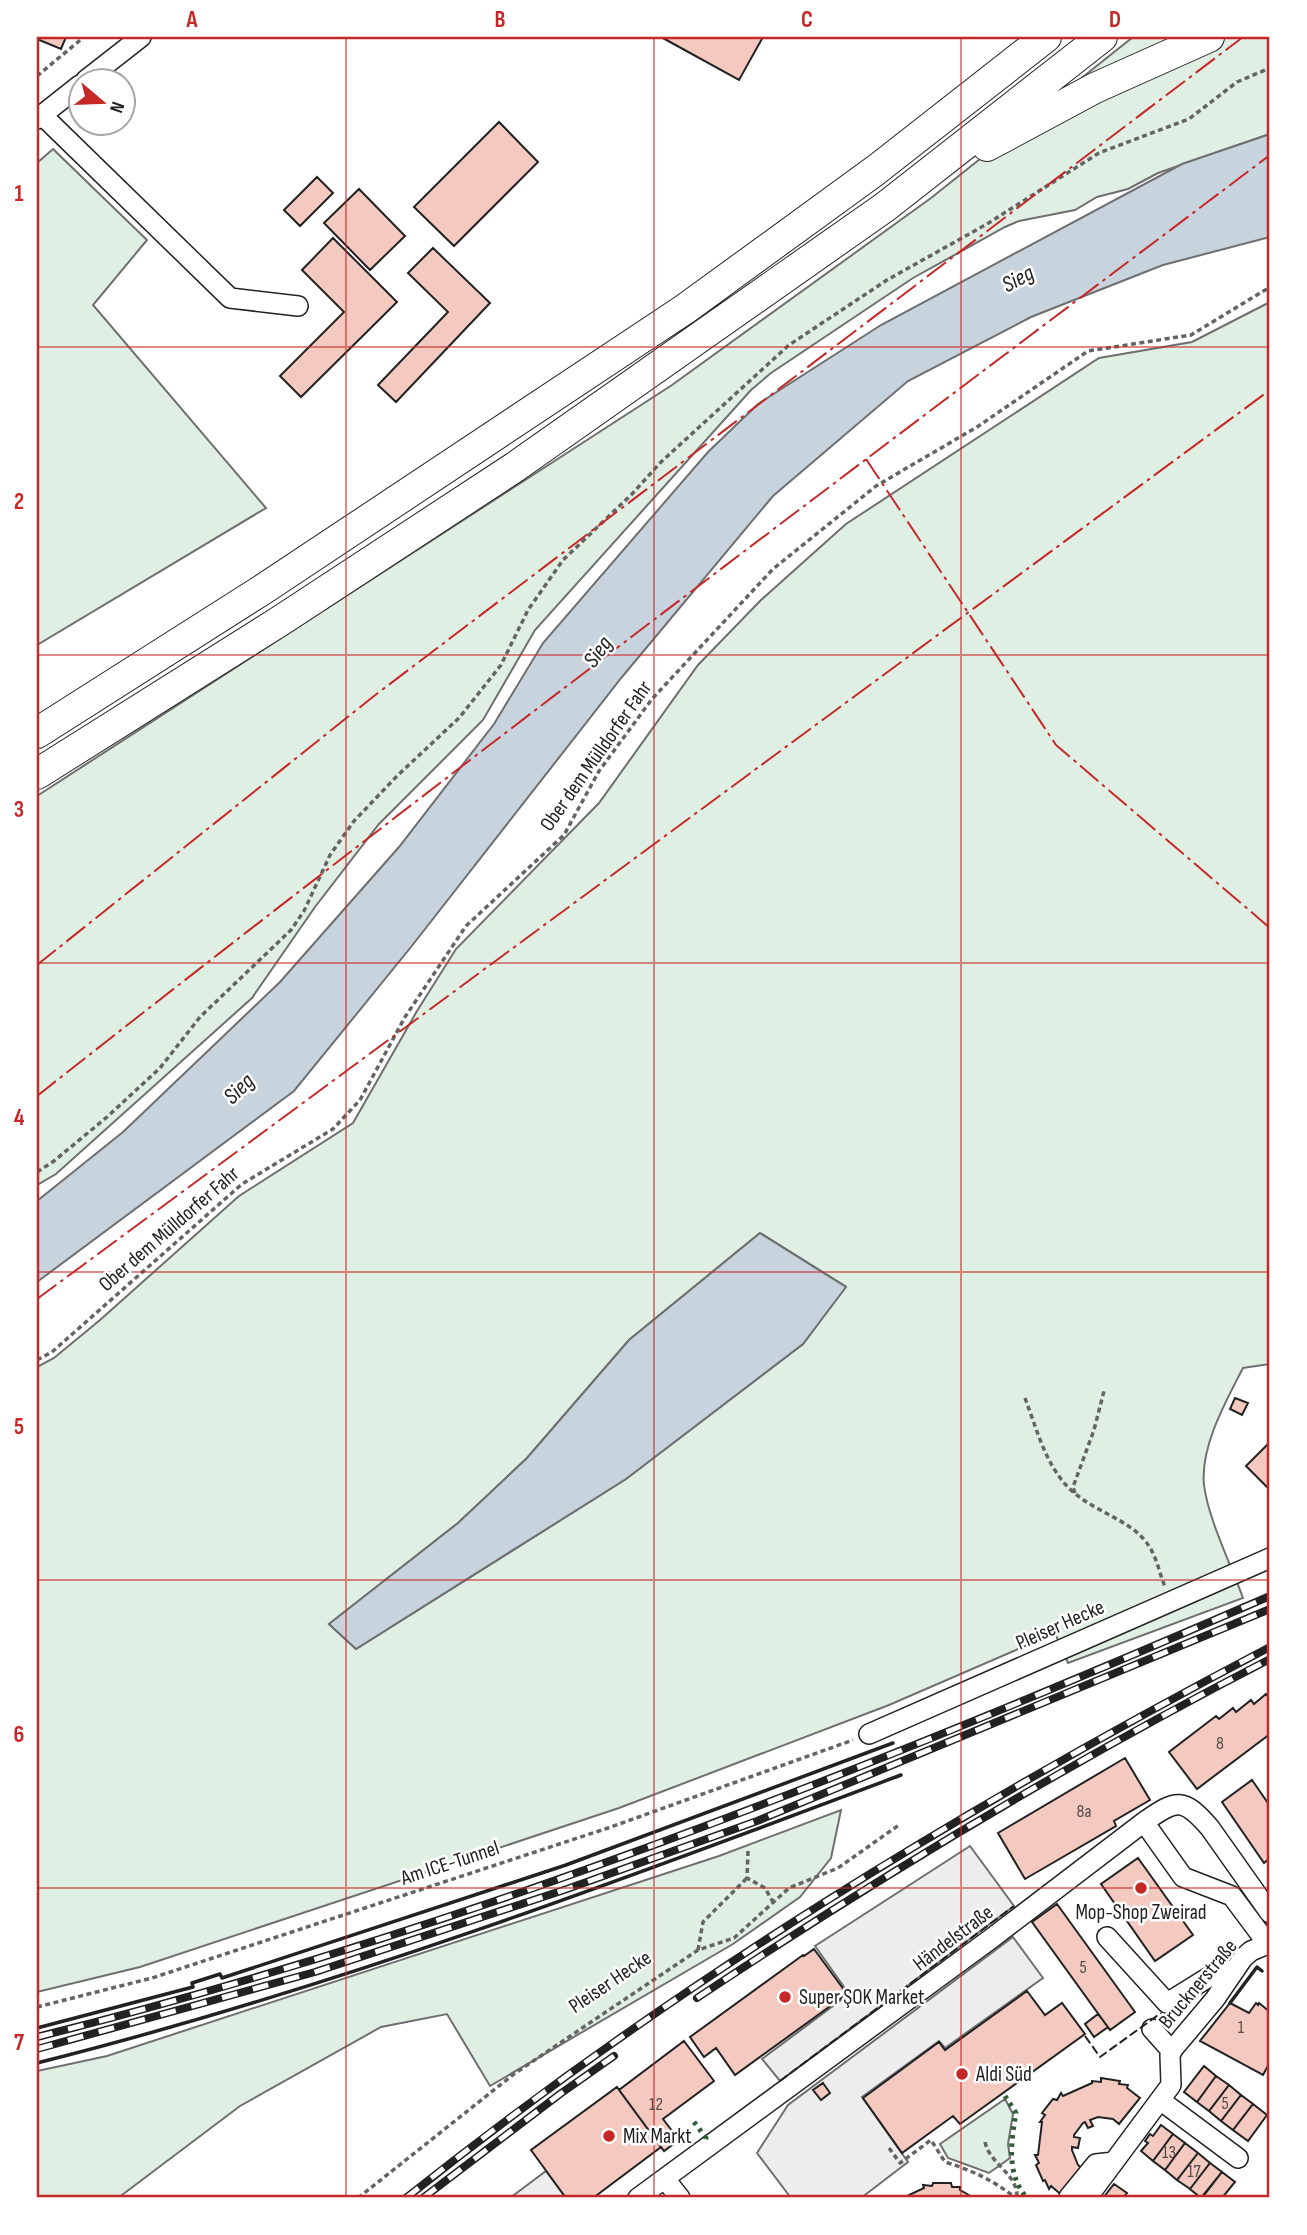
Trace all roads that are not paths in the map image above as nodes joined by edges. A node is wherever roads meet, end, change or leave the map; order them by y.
1 (141, 37) edge
2 (1046, 37) edge
3 (1102, 37) edge
4 (1209, 37) edge
5 (104, 66) edge
6 (66, 96) edge
7 (39, 117) edge
8 (885, 207) junction
9 (298, 306) dead end
10 (37, 733) edge
11 (37, 774) edge
12 (1270, 1558) edge
13 (869, 1734) road end
14 (1144, 1822) junction
15 (1270, 1913) edge
16 (1107, 1937) dead end
17 (1269, 1943) edge
18 (1235, 1970) junction
19 (1152, 2029) dead end
20 (1173, 2049) junction
21 (1160, 2100) junction
22 (1238, 2158) dead end
23 (665, 2179) junction
24 (638, 2198) edge
25 (680, 2198) edge
26 (1078, 2198) edge

1 - 5 street
2 - 10 highway
3 - 8 highway
4 - 8 highway
6 - 7 street
7 - 9 street
8 - 11 highway
12 - 13 street, Pleiser Hecke
14 - 15 street, Händelstraße
14 - 17 street
14 - 23 street, Händelstraße
16 - 18 street
17 - 18 street, Brucknerstraße
18 - 20 street, Brucknerstraße
19 - 20 street
20 - 21 street, Brucknerstraße
21 - 22 street
21 - 26 street, Brucknerstraße
23 - 24 street, Händelstraße
23 - 25 street

